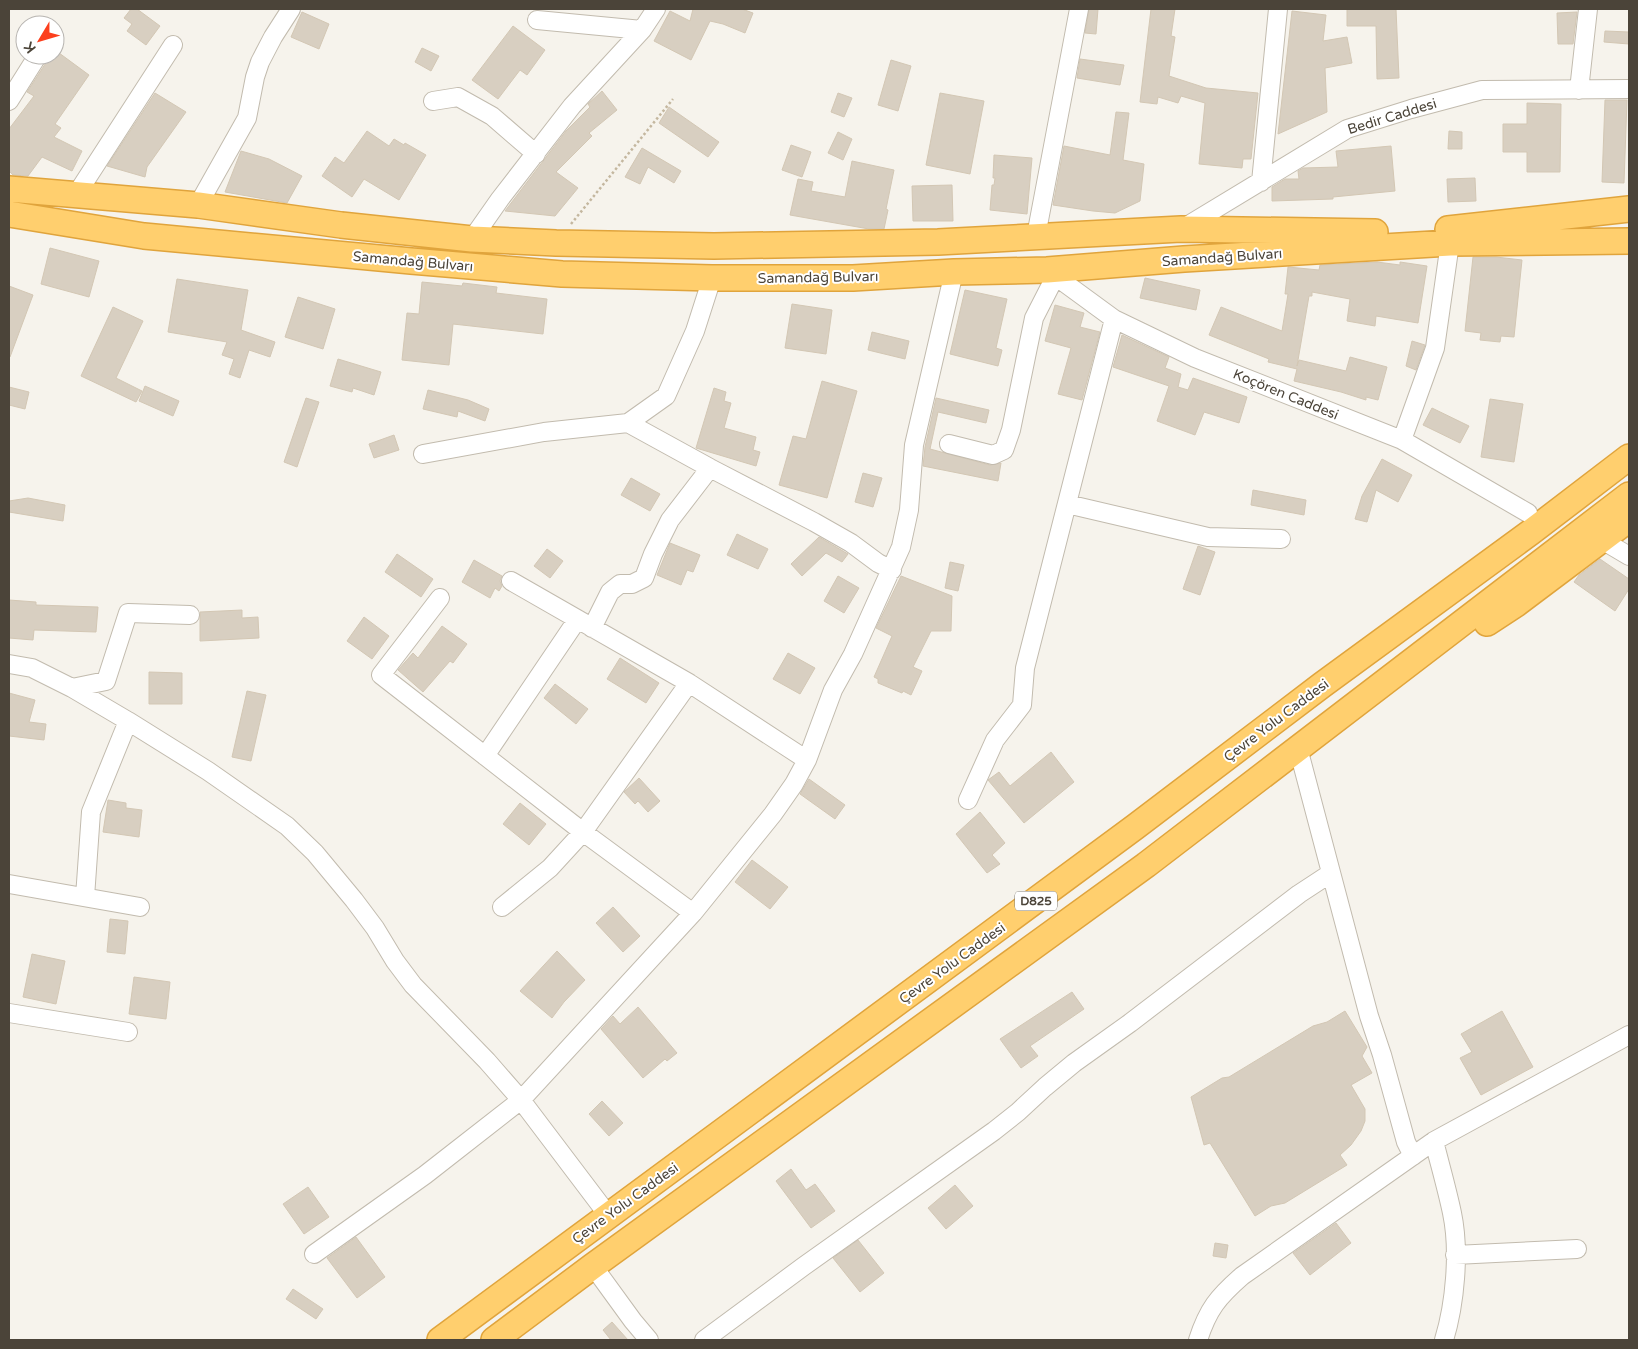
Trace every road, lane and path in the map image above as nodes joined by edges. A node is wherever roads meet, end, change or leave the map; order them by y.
1 (291, 9) edge
2 (656, 9) edge
3 (1079, 9) edge
4 (1278, 9) edge
5 (1588, 9) edge
6 (538, 20) dead end
7 (642, 30) junction
8 (173, 45) dead end
9 (32, 65) edge
10 (1580, 90) junction
11 (1629, 90) edge
12 (673, 99) dead end
13 (9, 101) edge
14 (433, 101) dead end
15 (536, 154) junction
16 (1260, 182) junction
17 (9, 189) edge
18 (76, 195) junction
19 (198, 205) junction
20 (1629, 209) edge
21 (9, 214) edge
22 (1181, 229) junction
23 (1036, 236) junction
24 (472, 239) junction
25 (1629, 241) edge
26 (556, 243) junction
27 (1450, 243) junction
28 (954, 272) junction
29 (1051, 274) junction
30 (712, 278) junction
31 (1114, 319) junction
32 (628, 423) junction
33 (1629, 437) edge
34 (1402, 440) junction
35 (949, 444) dead end
36 (423, 454) dead end
37 (1629, 457) edge
38 (710, 468) junction
39 (1629, 496) edge
40 (1067, 504) junction
41 (1528, 513) junction
42 (1629, 519) edge
43 (1281, 539) dead end
44 (1602, 540) junction
45 (1629, 556) edge
46 (892, 570) junction
47 (511, 581) dead end
48 (440, 598) dead end
49 (190, 615) dead end
50 (585, 624) junction
51 (9, 664) edge
52 (689, 683) junction
53 (1322, 685) junction
54 (72, 688) junction
55 (1356, 705) junction
56 (128, 721) junction
57 (1298, 748) junction
58 (485, 756) junction
59 (807, 760) junction
60 (968, 800) dead end
61 (583, 832) junction
62 (1331, 873) junction
63 (9, 884) edge
64 (84, 896) junction
65 (140, 907) dead end
66 (502, 907) dead end
67 (693, 913) junction
68 (9, 1013) edge
69 (128, 1032) dead end
70 (1629, 1035) edge
71 (521, 1100) junction
72 (1434, 1141) junction
73 (1413, 1156) junction
74 (608, 1215) junction
75 (1578, 1249) dead end
76 (314, 1254) dead end
77 (1456, 1255) junction
78 (593, 1266) junction
79 (440, 1340) edge
80 (494, 1340) edge
81 (650, 1340) edge
82 (704, 1340) edge
83 (1198, 1340) edge
84 (1444, 1340) edge

1 - 19 street
2 - 7 street
3 - 23 street
4 - 16 street
5 - 10 street
6 - 7 street
7 - 15 street
8 - 18 street
9 - 13 street
10 - 11 street, Bedir Caddesi
10 - 16 street, Bedir Caddesi
12 - 26 path
14 - 15 street
15 - 24 street
16 - 22 street, Bedir Caddesi
17 - 18 highway, Samandağ Bulvarı
18 - 19 highway, Samandağ Bulvarı
19 - 24 highway, Samandağ Bulvarı
20 - 22 highway, Samandağ Bulvarı
21 - 30 highway, Samandağ Bulvarı
22 - 23 highway, Samandağ Bulvarı
23 - 26 highway, Samandağ Bulvarı
24 - 26 highway, Samandağ Bulvarı
25 - 27 highway, Samandağ Bulvarı
27 - 29 highway, Samandağ Bulvarı
27 - 34 street
28 - 29 highway, Samandağ Bulvarı
28 - 30 highway, Samandağ Bulvarı
28 - 46 street
29 - 31 street, Koçören Caddesi
29 - 35 street
30 - 32 street
31 - 34 street, Koçören Caddesi
31 - 40 street
32 - 36 street
32 - 38 street
33 - 41 highway
34 - 41 street, Koçören Caddesi
37 - 53 highway, Çevre Yolu Caddesi / D825
38 - 46 street
38 - 50 street
39 - 55 highway, D825
40 - 43 street
40 - 60 street
41 - 53 highway
42 - 44 highway
44 - 45 street
44 - 55 highway
46 - 59 street
47 - 50 street
48 - 58 street
49 - 54 street
50 - 52 street
50 - 58 street
51 - 54 street
52 - 59 street
52 - 61 street
53 - 74 highway, Çevre Yolu Caddesi / D825
54 - 56 street
55 - 57 highway, D825
56 - 64 street
56 - 71 street
57 - 62 street
57 - 78 highway, D825
58 - 61 street
59 - 67 street
61 - 66 street
61 - 67 street
62 - 73 street
62 - 82 street
63 - 64 street
64 - 65 street
67 - 71 street
68 - 69 street
70 - 72 street
71 - 74 street
71 - 76 street
72 - 73 street
72 - 77 street
73 - 83 street
74 - 79 highway, Çevre Yolu Caddesi / D825
75 - 77 street
77 - 84 street
78 - 80 highway, D825
78 - 81 street

